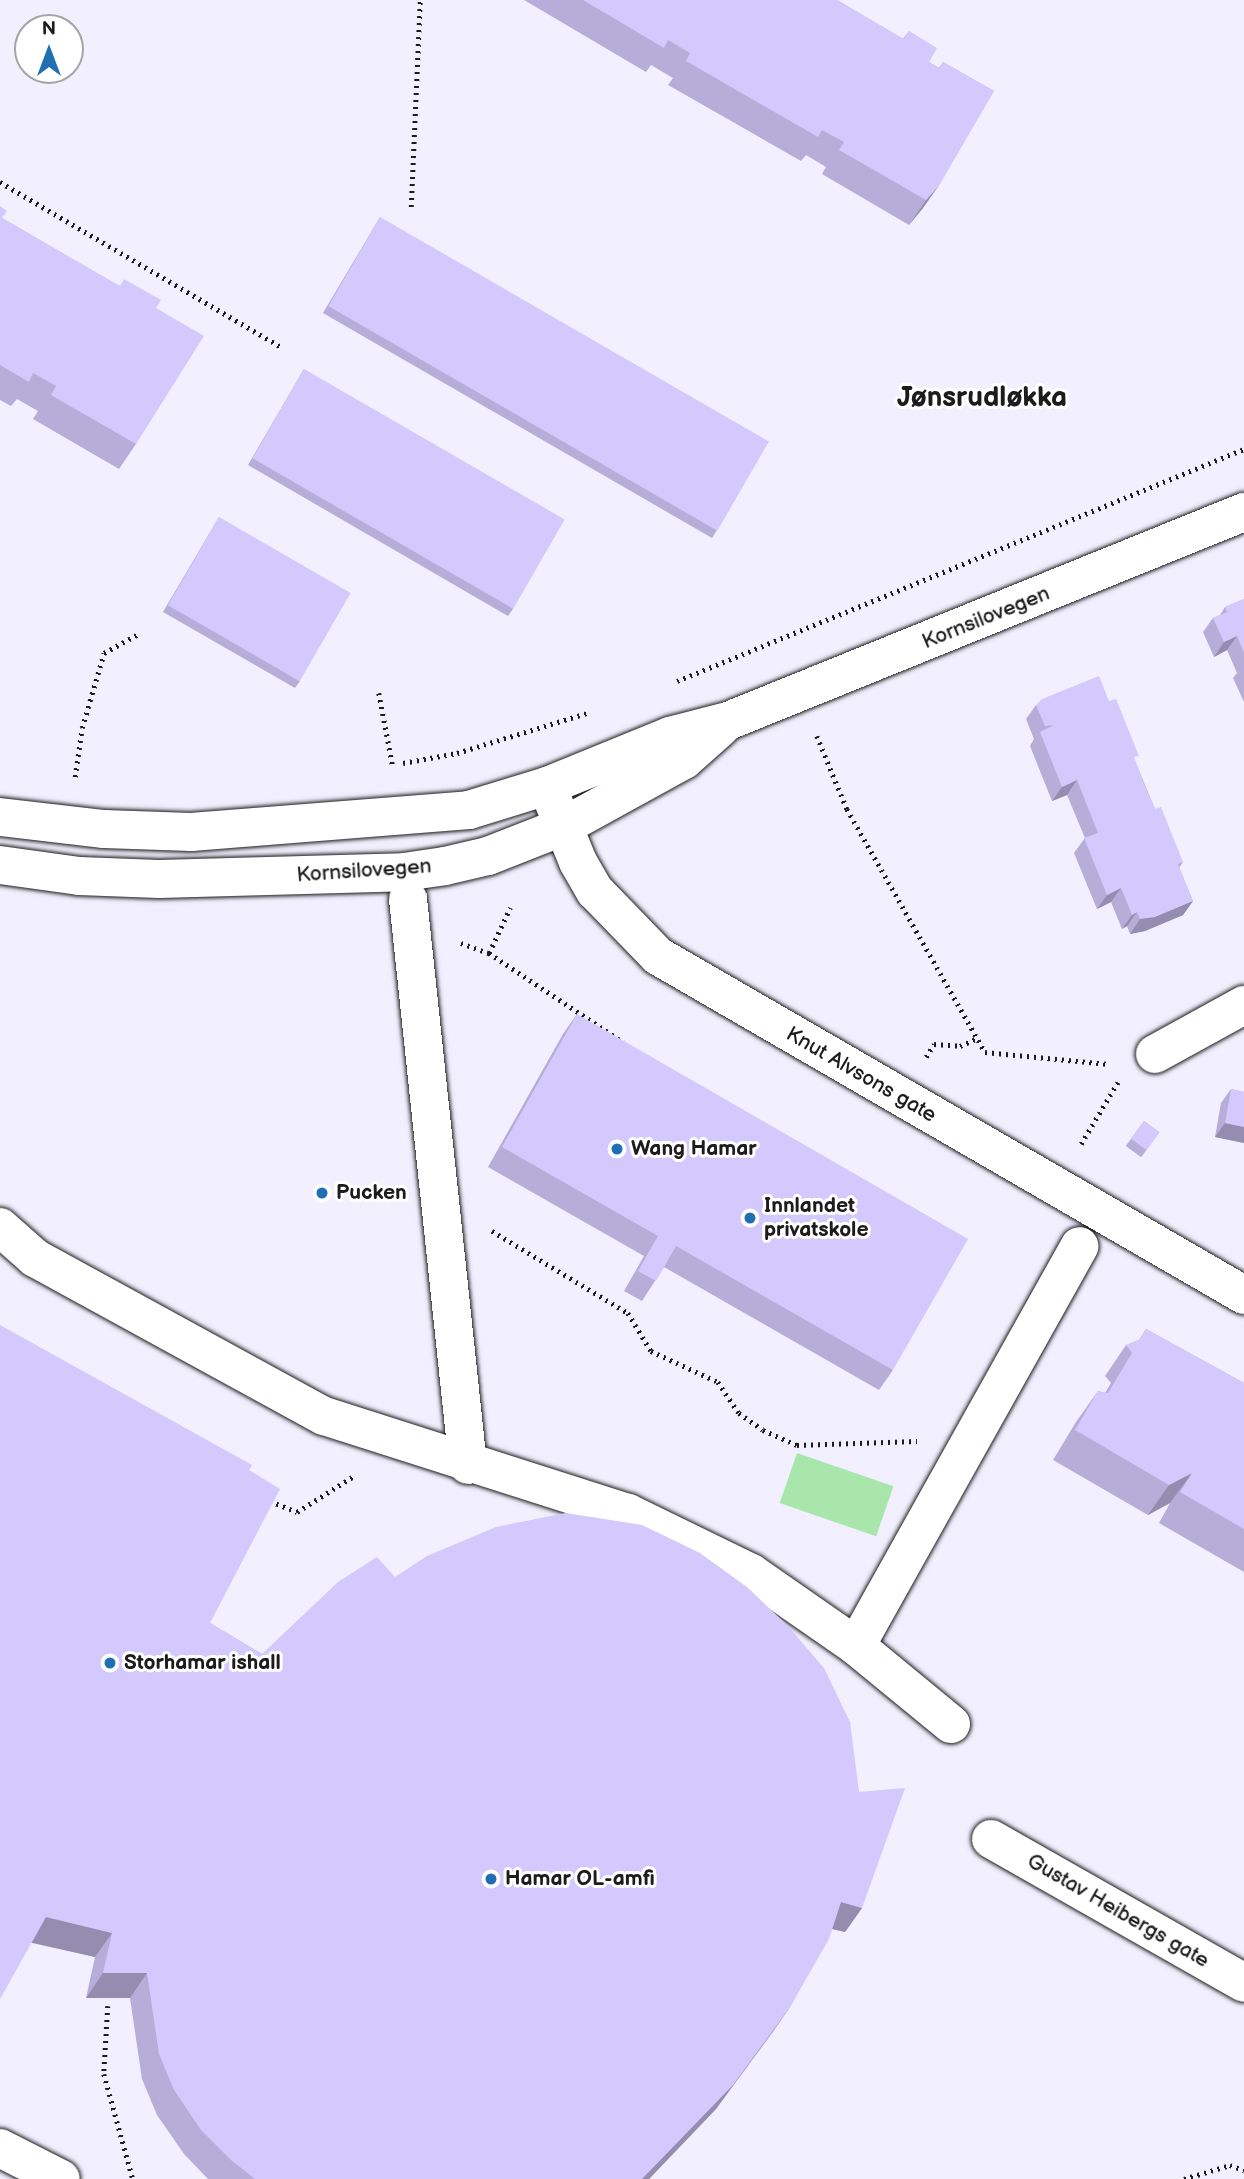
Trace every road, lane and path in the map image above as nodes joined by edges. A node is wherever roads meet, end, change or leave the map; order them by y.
1 (420, 0) edge
2 (0, 182) edge
3 (411, 206) dead end
4 (283, 348) dead end
5 (1244, 449) edge
6 (1244, 512) edge
7 (137, 635) dead end
8 (664, 686) dead end
9 (379, 692) dead end
10 (601, 708) dead end
11 (728, 721) junction
12 (815, 729) dead end
13 (393, 765) junction
14 (380, 768) dead end
15 (547, 786) junction
16 (74, 788) dead end
17 (7, 818) edge
18 (562, 827) junction
19 (1, 870) edge
20 (408, 899) dead end
21 (510, 908) dead end
22 (412, 941) junction
23 (489, 953) junction
24 (1244, 1005) edge
25 (976, 1039) junction
26 (629, 1048) edge
27 (1145, 1061) junction
28 (920, 1065) dead end
29 (1057, 1187) junction
30 (440, 1199) junction
31 (0, 1227) edge
32 (1080, 1246) dead end
33 (1244, 1295) edge
34 (405, 1444) junction
35 (967, 1448) junction
36 (468, 1465) junction
37 (257, 1493) edge
38 (856, 1646) junction
39 (951, 1724) dead end
40 (991, 1839) dead end
41 (1244, 1983) edge
42 (108, 2006) edge
43 (0, 2148) edge
44 (1244, 2171) edge
45 (61, 2179) edge
46 (133, 2179) edge
47 (1184, 2179) edge

1 - 3 path
2 - 4 path
5 - 8 path
6 - 11 main road, Kornsilovegen
7 - 16 path
9 - 13 path
10 - 13 path
11 - 15 main road, Kornsilovegen
11 - 18 main road, Kornsilovegen
12 - 25 path
13 - 14 path
15 - 17 main road, Kornsilovegen
15 - 18 main road, Knut Alvsons gate
17 - 19 main road, Kornsilovegen
18 - 19 main road, Kornsilovegen
18 - 29 main road, Knut Alvsons gate
20 - 22 main road
21 - 23 path
22 - 23 path
22 - 30 main road
23 - 26 path
24 - 27 main road
25 - 27 path
25 - 28 path
27 - 29 path
29 - 33 main road, Knut Alvsons gate
30 - 35 path
30 - 36 main road
31 - 34 main road
32 - 35 main road
34 - 36 main road
34 - 37 path
35 - 38 main road
36 - 38 main road
38 - 39 main road
40 - 41 main road, Gustav Heibergs gate
42 - 46 path
43 - 45 main road
44 - 47 path

